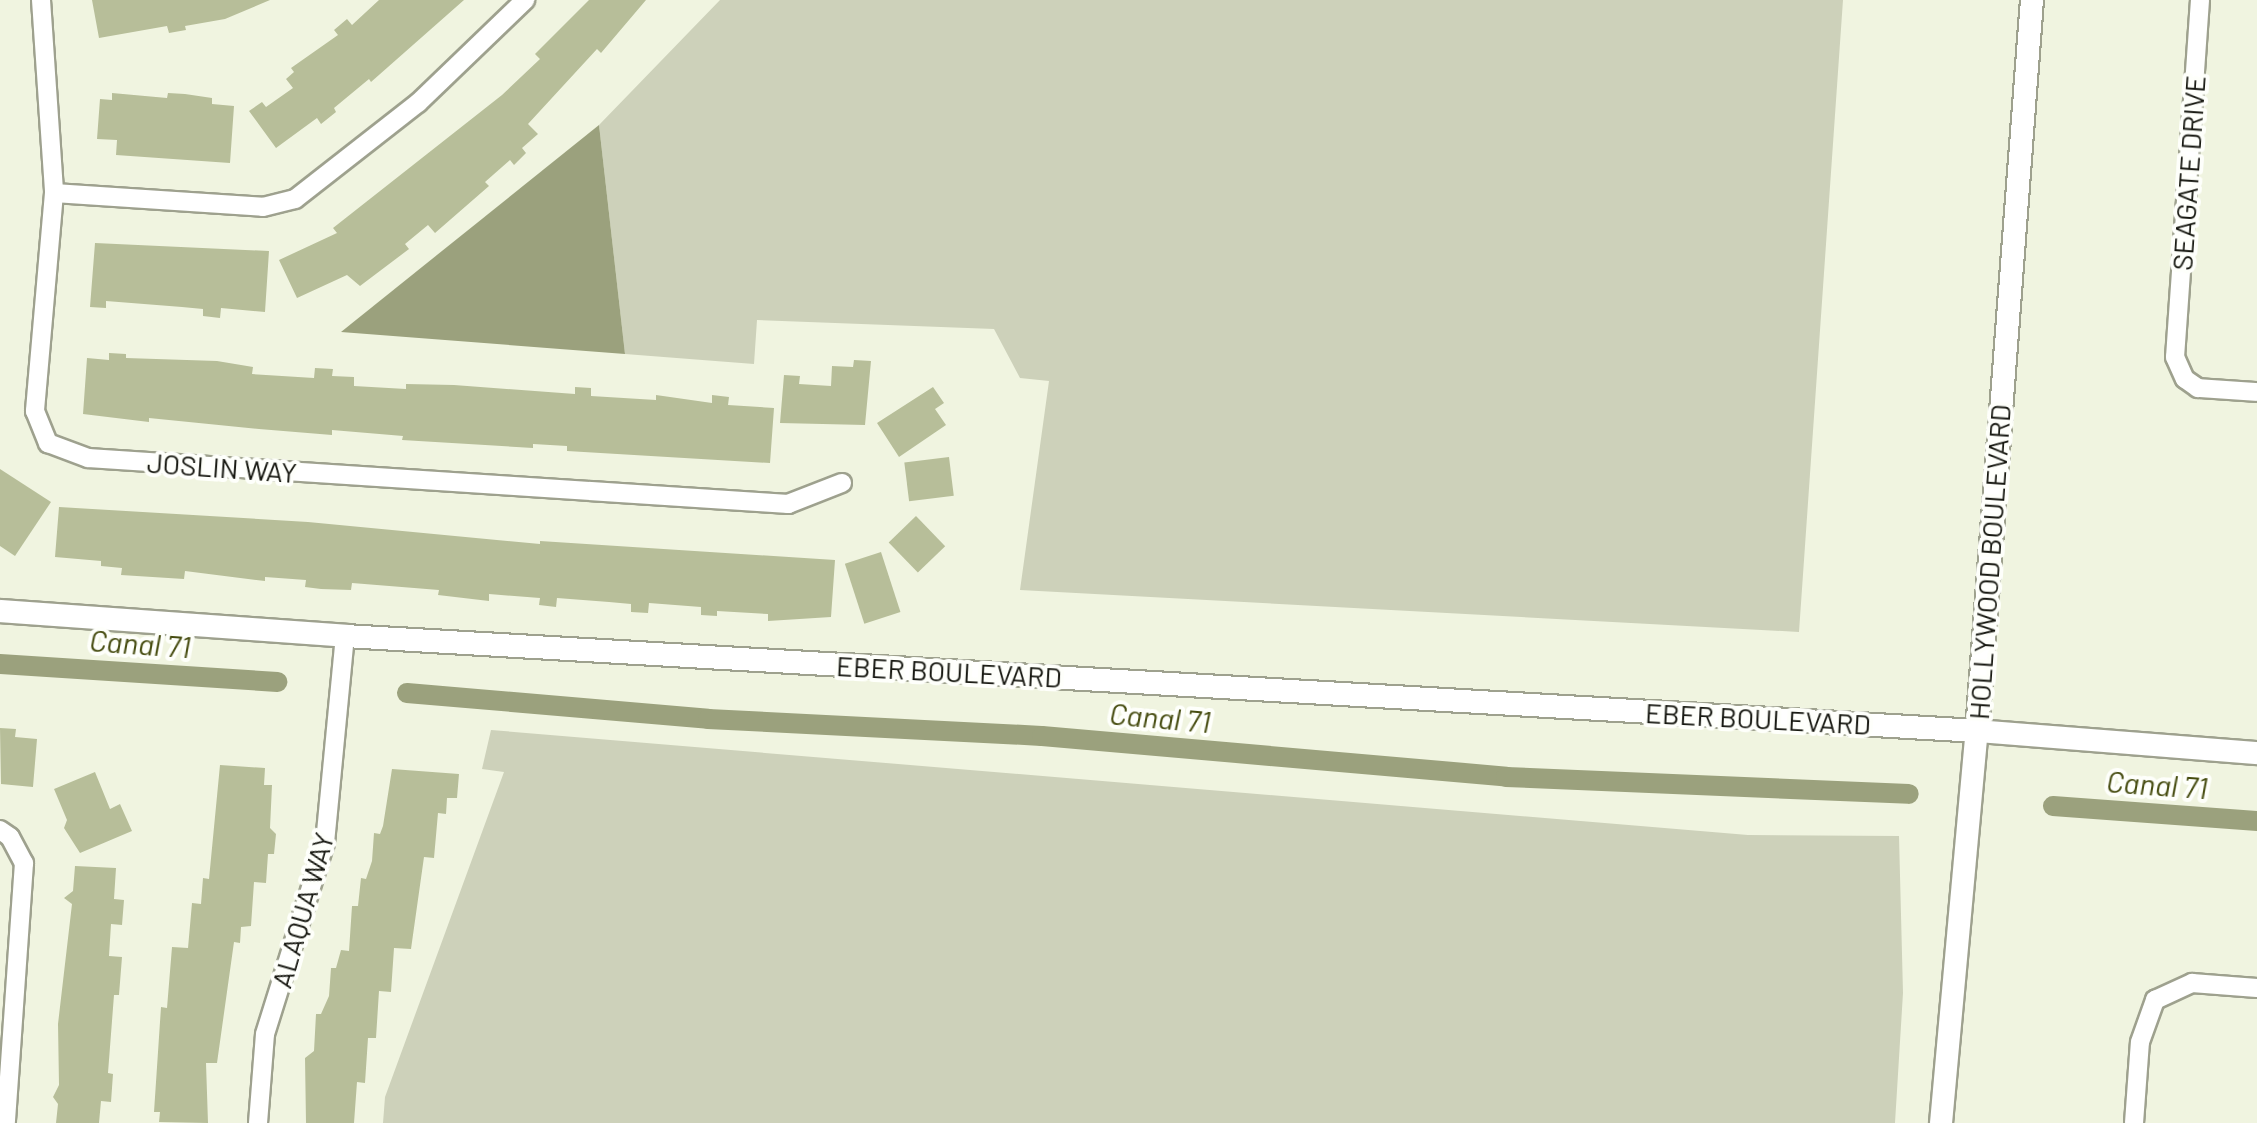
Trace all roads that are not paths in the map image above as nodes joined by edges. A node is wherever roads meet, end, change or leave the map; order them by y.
1 (41, 0) edge
2 (526, 0) edge
3 (2032, 0) edge
4 (2200, 0) edge
5 (54, 193) junction
6 (2257, 392) edge
7 (842, 483) dead end
8 (0, 611) edge
9 (345, 636) junction
10 (1976, 731) junction
11 (2257, 754) edge
12 (0, 830) edge
13 (2257, 988) edge
14 (6, 1123) edge
15 (258, 1123) edge
16 (1941, 1123) edge
17 (2134, 1123) edge

1 - 5 street, JOSLIN WAY
2 - 5 street
3 - 10 street, HOLLYWOOD BOULEVARD
4 - 6 street, SEAGATE DRIVE
5 - 7 street, JOSLIN WAY
8 - 9 street, EBER BOULEVARD
9 - 10 street, EBER BOULEVARD
9 - 15 street, ALAQUA WAY
10 - 11 street, EBER BOULEVARD
10 - 16 street, HOLLYWOOD BOULEVARD
12 - 14 street
13 - 17 street

